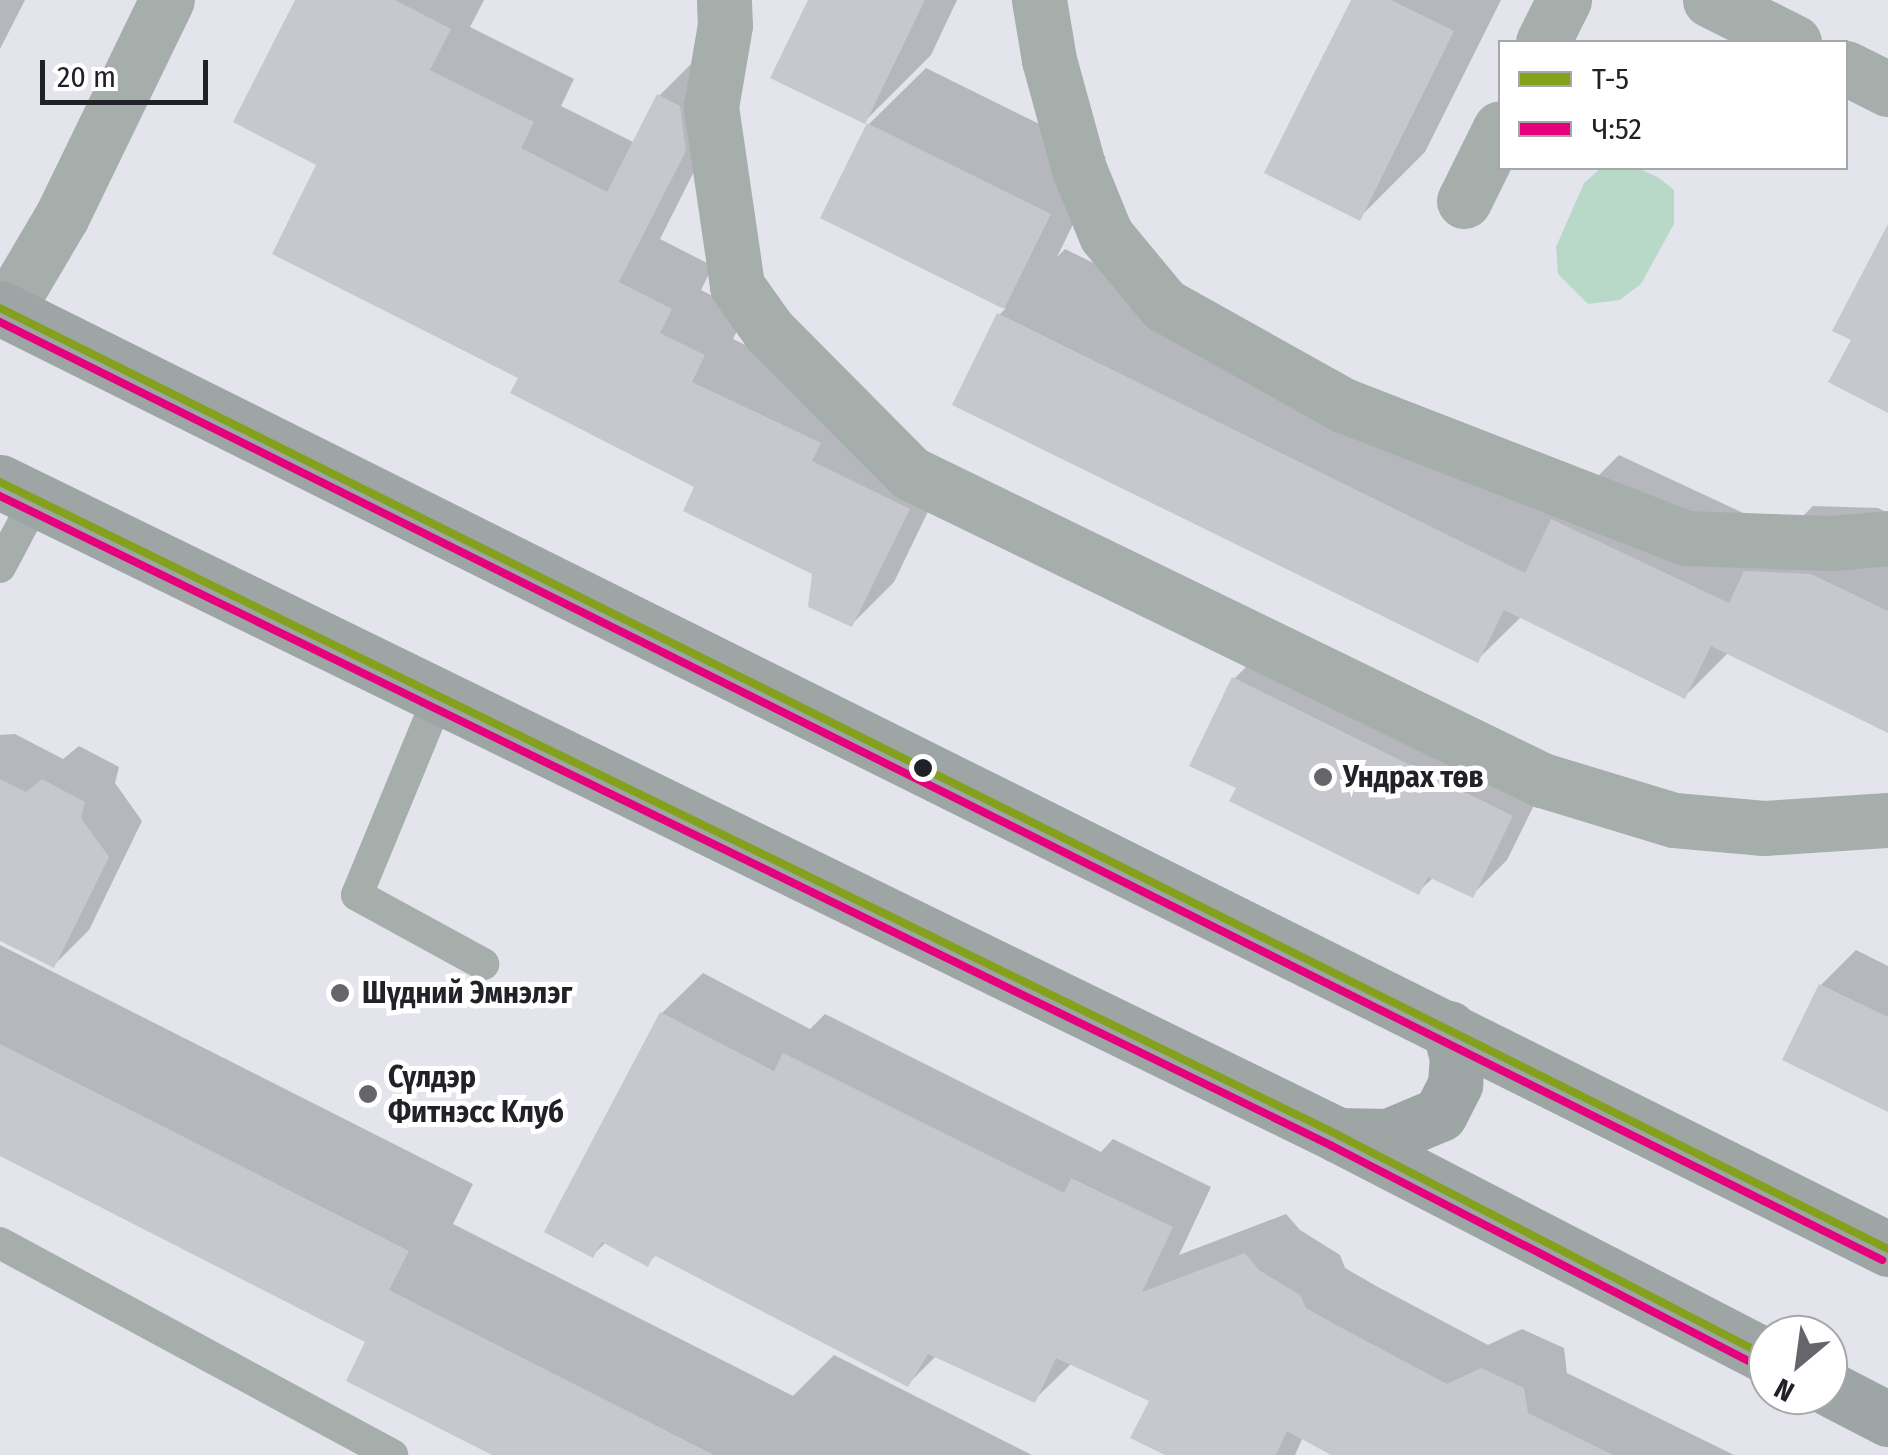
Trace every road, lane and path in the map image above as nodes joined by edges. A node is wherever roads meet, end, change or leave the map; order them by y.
1 (166, 0) edge
2 (724, 0) edge
3 (1039, 0) edge
4 (1564, 0) edge
5 (1710, 0) edge
6 (1544, 40) edge
7 (1790, 40) edge
8 (1848, 69) edge
9 (1888, 90) edge
10 (1498, 132) edge
11 (1464, 201) dead end
12 (3, 309) edge
13 (18, 490) edge
14 (1888, 538) edge
15 (0, 567) edge
16 (439, 696) junction
17 (1888, 820) edge
18 (483, 964) dead end
19 (1450, 1028) junction
20 (1338, 1136) junction
21 (0, 1243) edge
22 (1888, 1249) edge
23 (1748, 1347) edge
24 (1848, 1398) edge
25 (1888, 1419) edge
26 (392, 1455) edge

1 - 12 street
2 - 17 street
3 - 14 street
4 - 6 street
5 - 7 street
8 - 9 street
10 - 11 street
12 - 19 main road
13 - 15 lane
13 - 16 main road
16 - 18 lane
16 - 20 main road
19 - 20 main road
19 - 22 main road
20 - 23 main road
21 - 26 lane
24 - 25 main road

